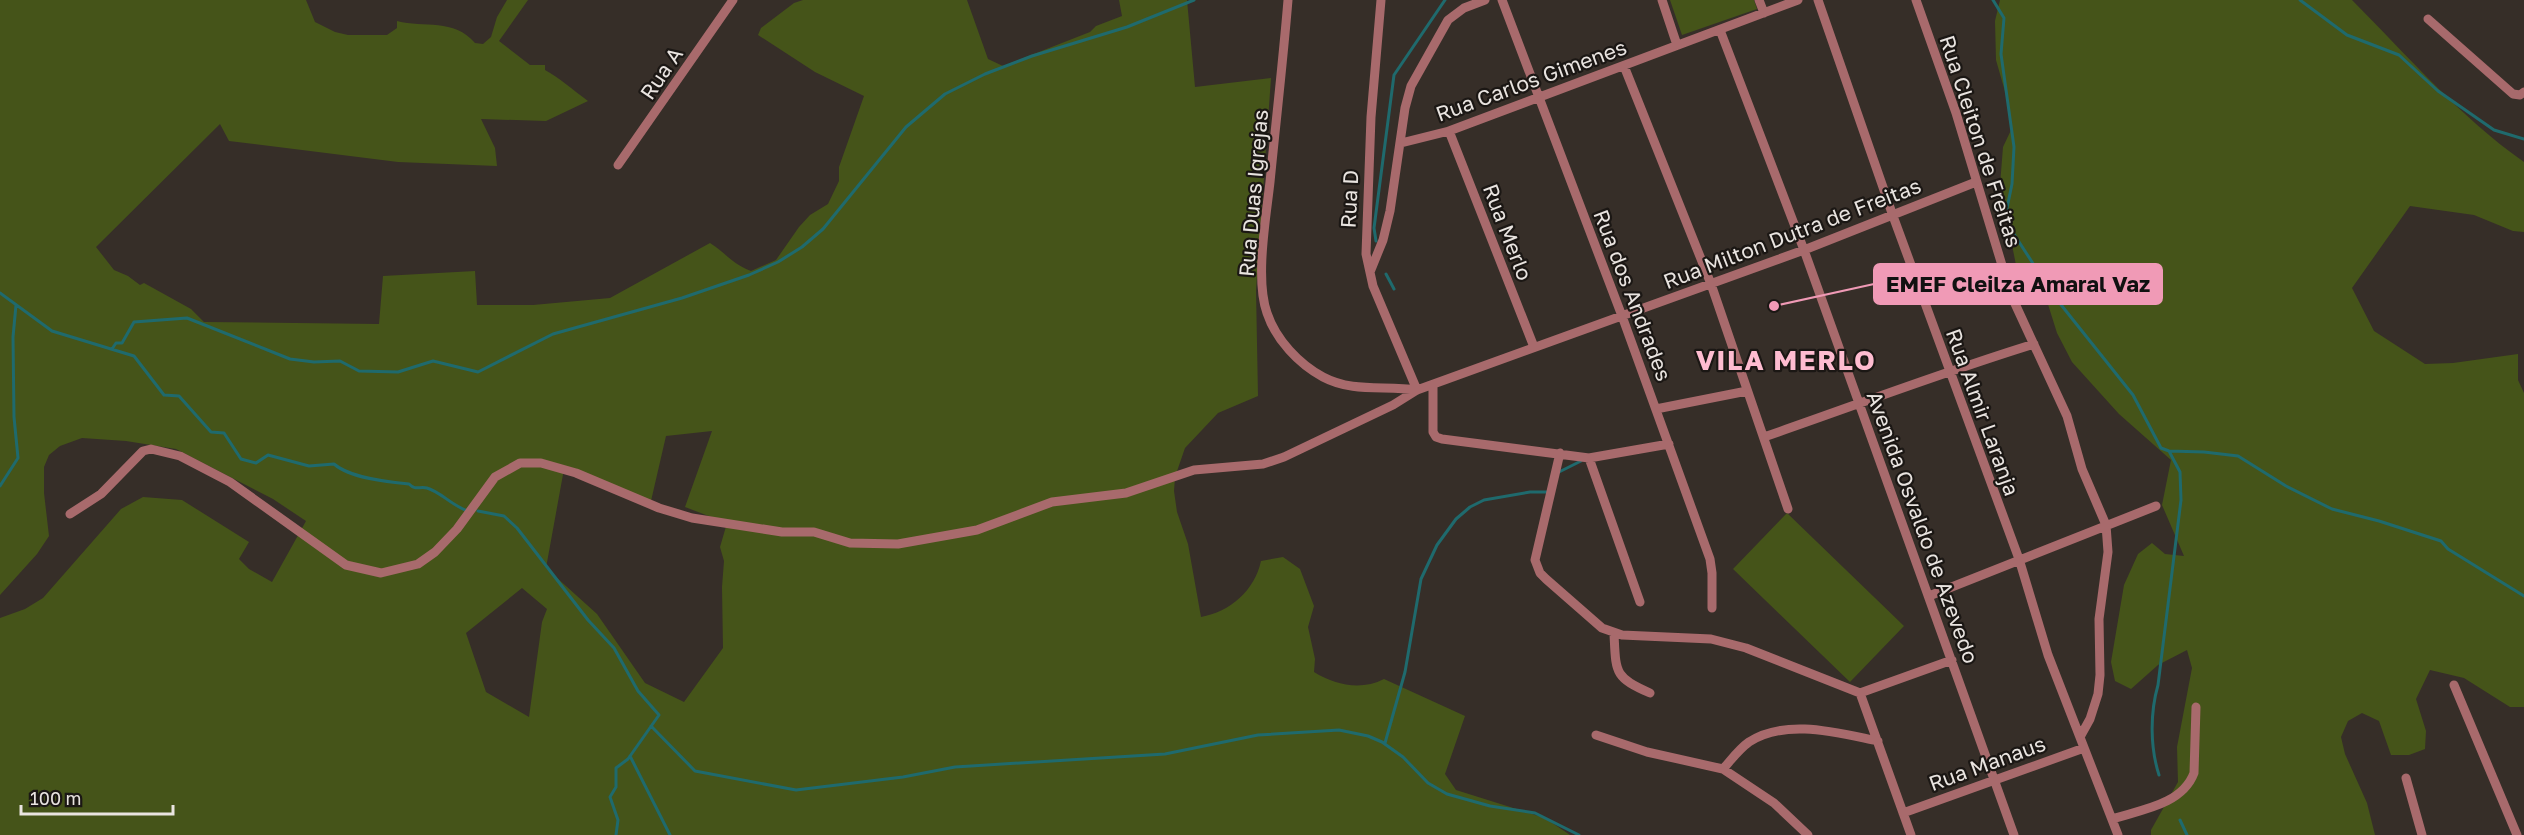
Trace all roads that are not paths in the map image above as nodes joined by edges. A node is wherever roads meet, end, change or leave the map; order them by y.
1 (733, 0) edge
2 (1288, 0) edge
3 (1381, 0) edge
4 (1485, 0) edge
5 (1502, 0) edge
6 (1662, 0) edge
7 (1759, 0) edge
8 (1798, 0) edge
9 (1818, 0) edge
10 (1916, 0) edge
11 (1764, 13) junction
12 (2428, 19) dead end
13 (1720, 30) junction
14 (1677, 45) junction
15 (1624, 66) junction
16 (2524, 93) edge
17 (1538, 99) junction
18 (1449, 131) junction
19 (1401, 144) junction
20 (618, 165) dead end
21 (1976, 182) junction
22 (1893, 216) junction
23 (1804, 250) junction
24 (1369, 273) junction
25 (1711, 284) junction
26 (1622, 316) junction
27 (2034, 344) junction
28 (1533, 347) junction
29 (1948, 370) junction
30 (1433, 385) junction
31 (1417, 390) junction
32 (1747, 391) junction
33 (1860, 404) junction
34 (1656, 409) junction
35 (1764, 437) junction
36 (1669, 444) junction
37 (1560, 453) junction
38 (1589, 458) junction
39 (2156, 506) dead end
40 (1788, 509) dead end
41 (70, 514) dead end
42 (2106, 525) junction
43 (2019, 559) junction
44 (1929, 596) junction
45 (1640, 602) dead end
46 (1712, 608) dead end
47 (1614, 634) junction
48 (1952, 660) junction
49 (2454, 685) dead end
50 (1650, 693) dead end
51 (1860, 693) junction
52 (2196, 707) dead end
53 (1596, 735) dead end
54 (2080, 737) junction
55 (1878, 741) junction
56 (2084, 748) junction
57 (1723, 770) junction
58 (2406, 778) dead end
59 (1995, 779) junction
60 (1904, 813) junction
61 (2112, 819) junction
62 (1808, 835) edge
63 (1911, 835) edge
64 (2014, 835) edge
65 (2118, 835) edge
66 (2422, 835) edge
67 (2517, 835) edge

1 - 20 street, Rua A
2 - 31 street, Rua Duas Igrejas
3 - 24 street, Rua D
4 - 19 street
5 - 17 street, Rua dos Andrades
6 - 14 street
7 - 11 street
8 - 11 street, Rua Carlos Gimenes
9 - 22 street, Rua Almir Laranja
10 - 21 street, Rua Cleiton de Freitas
11 - 13 street, Rua Carlos Gimenes
12 - 16 street
13 - 14 street, Rua Carlos Gimenes
13 - 23 street, Avenida Osvaldo de Azevedo
14 - 15 street, Rua Carlos Gimenes
15 - 17 street, Rua Carlos Gimenes
15 - 25 street
17 - 18 street, Rua Carlos Gimenes
17 - 26 street, Rua dos Andrades
18 - 19 street, Rua Carlos Gimenes
18 - 28 street, Rua Merlo
19 - 24 street
21 - 22 street, Rua Milton Dutra de Freitas
21 - 27 street, Rua Cleiton de Freitas
22 - 23 street, Rua Milton Dutra de Freitas
22 - 29 street, Rua Almir Laranja
23 - 25 street, Rua Milton Dutra de Freitas
23 - 33 street, Avenida Osvaldo de Azevedo
24 - 31 street, Rua D
25 - 26 street, Rua Milton Dutra de Freitas
25 - 32 street
26 - 28 street, Rua Milton Dutra de Freitas
26 - 34 street, Rua dos Andrades
27 - 29 street
27 - 42 street, Rua Cleiton de Freitas
28 - 30 street, Rua Milton Dutra de Freitas
29 - 33 street
29 - 43 street, Rua Almir Laranja
30 - 31 street, Rua Milton Dutra de Freitas
30 - 37 street
31 - 41 street
32 - 34 street
32 - 35 street
33 - 35 street
33 - 44 street, Avenida Osvaldo de Azevedo
34 - 36 street, Rua dos Andrades
35 - 40 street
36 - 38 street
36 - 46 street, Rua dos Andrades
37 - 38 street
37 - 47 street
38 - 45 street
39 - 42 street
42 - 43 street
42 - 54 street, Rua Cleiton de Freitas
43 - 44 street
43 - 54 street, Rua Almir Laranja
44 - 48 street, Avenida Osvaldo de Azevedo
47 - 50 street
47 - 51 street
48 - 51 street
48 - 59 street, Avenida Osvaldo de Azevedo
49 - 67 street
51 - 55 street
52 - 61 street
53 - 57 street
54 - 56 street, Rua Almir Laranja
55 - 57 street
55 - 60 street
56 - 59 street, Rua Manaus
56 - 61 street, Rua Almir Laranja
57 - 62 street
58 - 66 street
59 - 60 street, Rua Manaus
59 - 64 street, Avenida Osvaldo de Azevedo
60 - 63 street
61 - 65 street, Rua Almir Laranja

